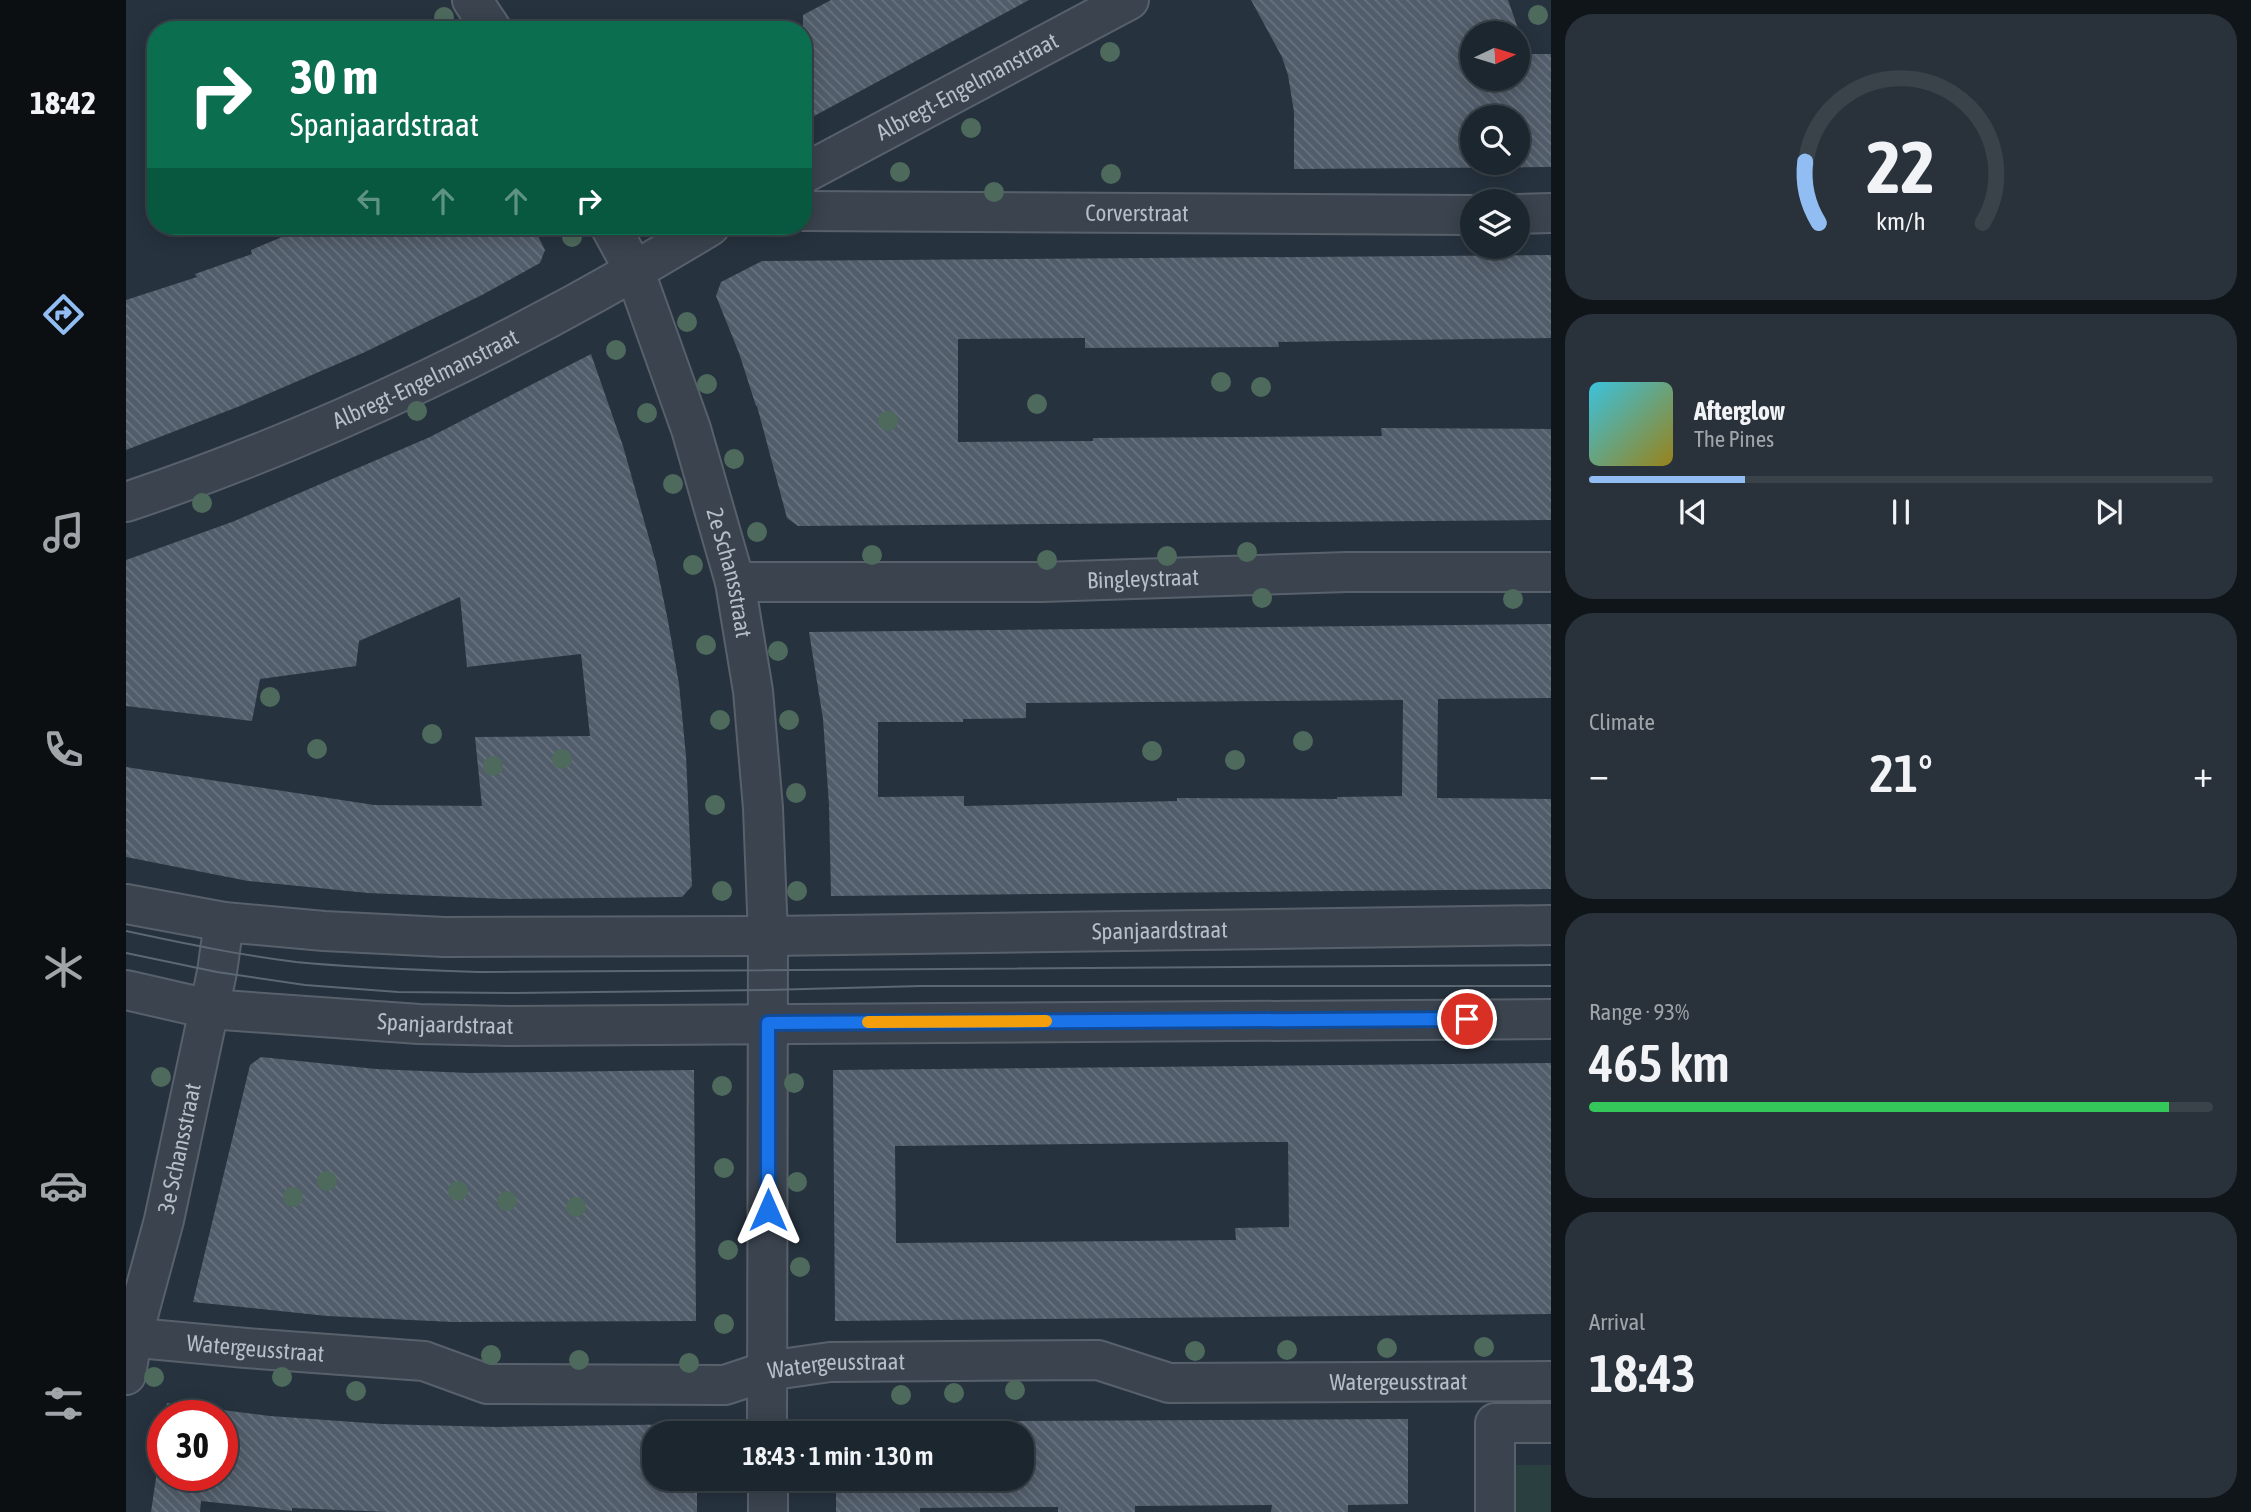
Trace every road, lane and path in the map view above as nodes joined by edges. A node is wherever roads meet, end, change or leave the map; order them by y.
1 (472, 0) edge
2 (1129, 0) edge
3 (486, 21) edge
4 (812, 169) edge
5 (812, 211) edge
6 (1551, 213) edge
7 (1530, 214) edge
8 (1460, 215) edge
9 (615, 235) edge
10 (695, 235) edge
11 (635, 272) junction
12 (126, 502) edge
13 (1551, 572) edge
14 (735, 582) junction
15 (126, 904) edge
16 (223, 922) junction
17 (1551, 925) edge
18 (768, 936) junction
19 (126, 990) edge
20 (209, 1009) junction
21 (1551, 1019) edge
22 (768, 1023) junction
23 (129, 1337) edge
24 (767, 1371) junction
25 (126, 1375) edge
26 (1551, 1381) edge
27 (767, 1421) edge
28 (1551, 1423) edge
29 (768, 1491) edge
30 (768, 1512) edge
31 (1495, 1512) edge

1 - 3 street
2 - 4 street, Albregt-Engelmanstraat
5 - 8 street, Corverstraat
6 - 7 street
9 - 11 street, 2e Schansstraat
10 - 11 street, Albregt-Engelmanstraat
11 - 12 street, Albregt-Engelmanstraat
11 - 14 street, 2e Schansstraat
13 - 14 street, Bingleystraat
14 - 18 street, 2e Schansstraat
15 - 16 street, Spanjaardstraat
16 - 18 street, Spanjaardstraat
16 - 20 street, 3e Schansstraat
17 - 18 street, Spanjaardstraat
18 - 22 street
19 - 20 street, Spanjaardstraat
20 - 22 street, Spanjaardstraat
20 - 23 street, 3e Schansstraat
21 - 22 street, Spanjaardstraat
22 - 24 street
23 - 24 street, Watergeusstraat
23 - 25 street, 3e Schansstraat
24 - 26 street, Watergeusstraat
24 - 27 street
28 - 31 street
29 - 30 street

